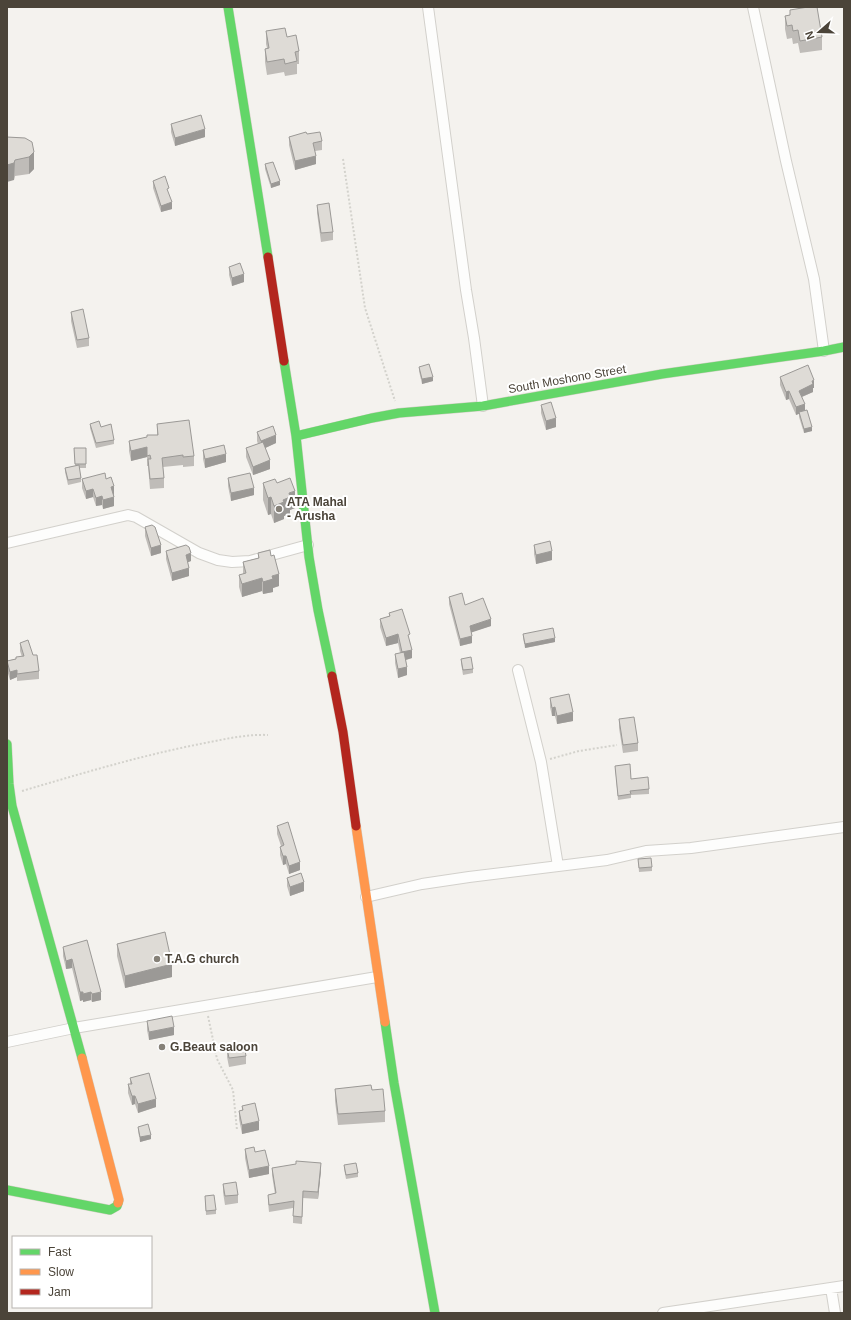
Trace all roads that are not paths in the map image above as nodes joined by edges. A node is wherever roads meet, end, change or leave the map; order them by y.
1 (228, 7) edge
2 (428, 7) edge
3 (753, 7) edge
4 (844, 347) edge
5 (824, 351) junction
6 (482, 406) junction
7 (296, 436) junction
8 (7, 542) edge
9 (308, 545) junction
10 (518, 670) dead end
11 (7, 744) edge
12 (844, 827) edge
13 (558, 866) junction
14 (366, 897) junction
15 (377, 977) junction
16 (74, 1028) junction
17 (7, 1042) edge
18 (7, 1190) edge
19 (844, 1286) edge
20 (831, 1288) junction
21 (436, 1313) edge
22 (663, 1313) edge
23 (835, 1313) edge

1 - 7 street
2 - 6 street
3 - 5 street
4 - 5 street, South Moshono Street
5 - 6 street, South Moshono Street
6 - 7 street, South Moshono Street
7 - 9 street
8 - 9 street
9 - 14 street
10 - 13 street
11 - 16 street
12 - 13 street
13 - 14 street
14 - 15 street
15 - 16 street
15 - 21 street
16 - 17 street
16 - 18 street
19 - 20 street
20 - 22 street
20 - 23 street

